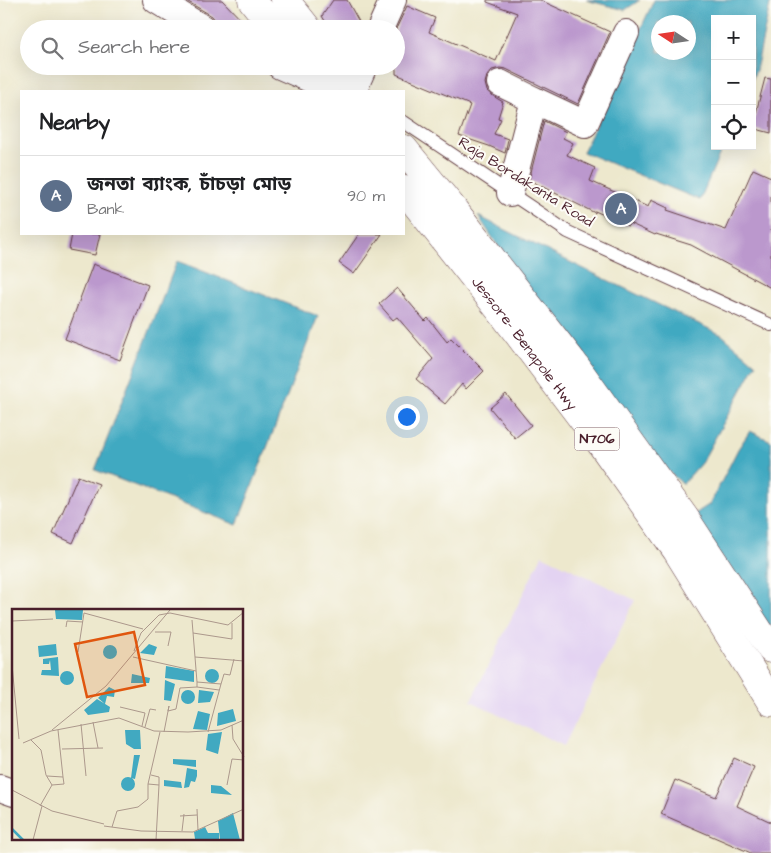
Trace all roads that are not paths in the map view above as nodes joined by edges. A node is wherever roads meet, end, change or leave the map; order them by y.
1 (156, 0) edge
2 (252, 0) edge
3 (284, 0) edge
4 (393, 0) edge
5 (189, 20) edge
6 (268, 20) edge
7 (301, 20) edge
8 (384, 20) edge
9 (626, 33) dead end
10 (321, 77) edge
11 (500, 83) dead end
12 (358, 84) edge
13 (534, 100) junction
14 (405, 123) edge
15 (405, 150) edge
16 (405, 190) edge
17 (510, 194) junction
18 (771, 325) edge
19 (771, 649) edge
20 (771, 702) edge
21 (0, 788) edge
22 (12, 792) edge

1 - 5 street
2 - 6 highway
3 - 7 highway
4 - 8 street
9 - 13 street
10 - 12 highway
11 - 13 street
13 - 17 street
14 - 17 lane, Raja Bordakanta Road
15 - 19 highway, Jessore- Benapole Hwy / N706
16 - 20 highway, Jessore- Benapole Hwy / N706
17 - 18 lane, Raja Bordakanta Road
21 - 22 street

